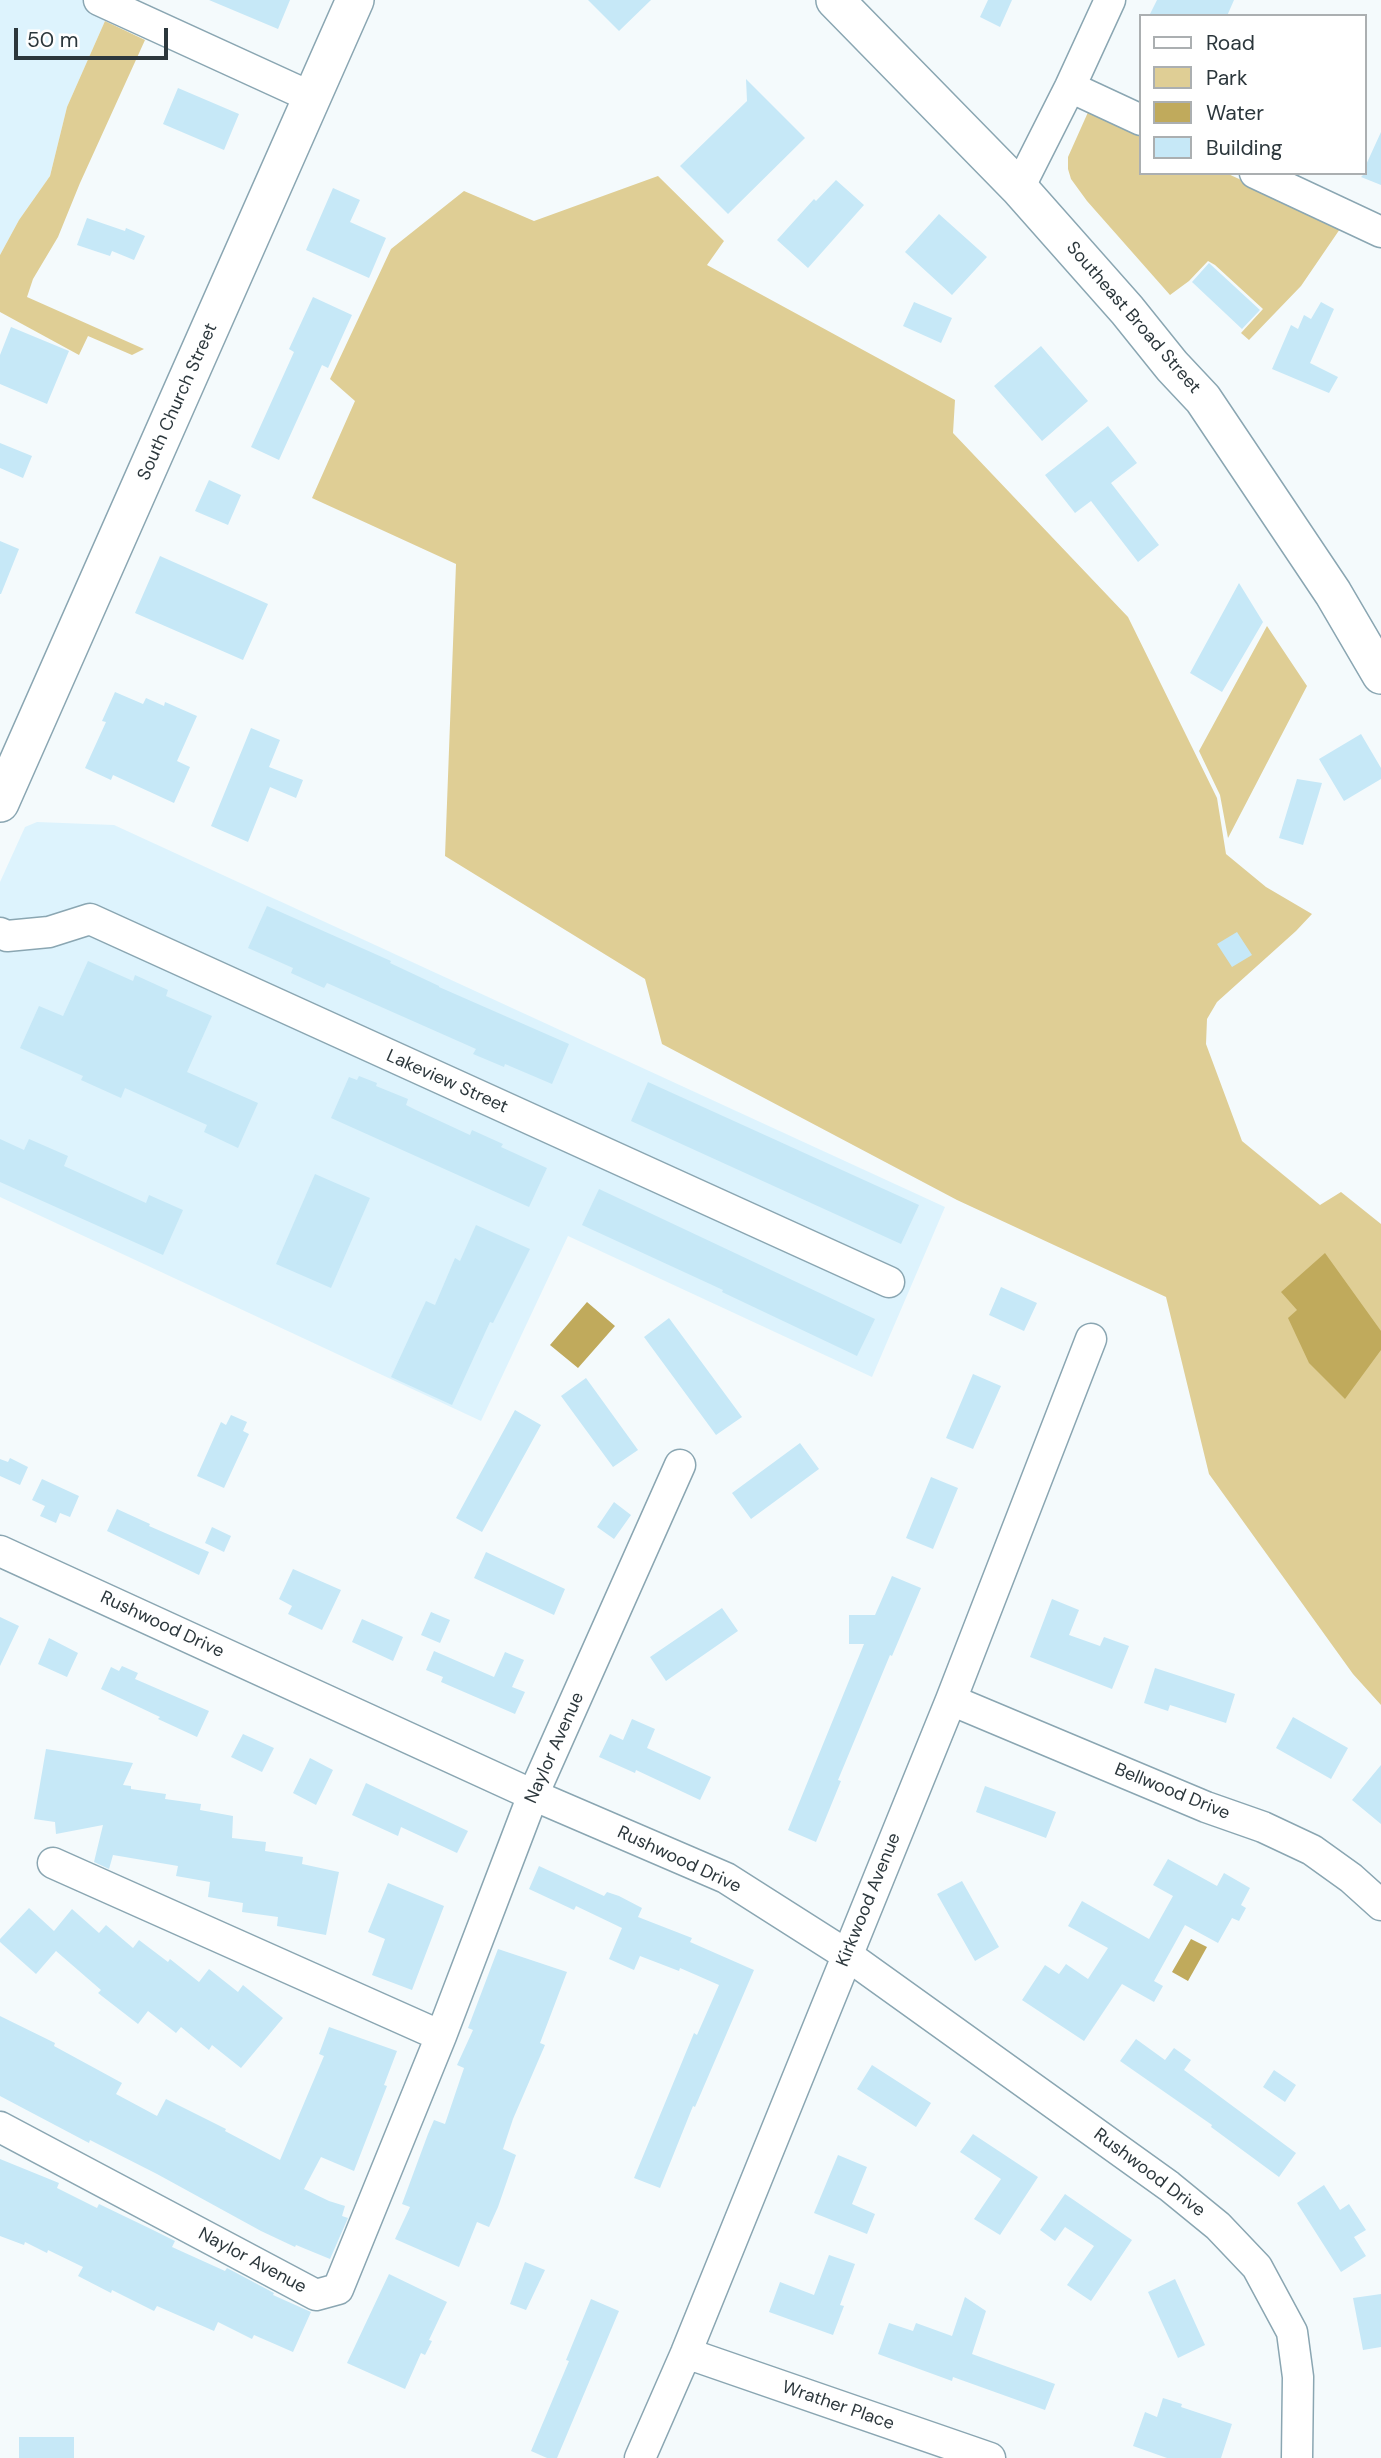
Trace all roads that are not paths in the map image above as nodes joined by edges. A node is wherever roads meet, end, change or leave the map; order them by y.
1 (355, 0) edge
2 (835, 0) edge
3 (1110, 0) edge
4 (116, 3) edge
5 (1070, 87) junction
6 (311, 97) junction
7 (1140, 120) edge
8 (1259, 175) edge
9 (1019, 188) junction
10 (1381, 232) edge
11 (1381, 675) edge
12 (0, 803) edge
13 (0, 933) edge
14 (889, 1282) dead end
15 (1091, 1339) dead end
16 (680, 1465) dead end
17 (0, 1551) edge
18 (951, 1700) junction
19 (533, 1795) junction
20 (53, 1863) dead end
21 (1381, 1905) edge
22 (846, 1955) junction
23 (441, 2036) junction
24 (0, 2127) edge
25 (686, 2354) junction
26 (640, 2458) edge
27 (990, 2458) edge
28 (1297, 2458) edge

1 - 6 main road, South Church Street
2 - 9 main road, Southeast Broad Street
3 - 5 street
4 - 6 street
5 - 7 street
5 - 9 street
6 - 12 main road, South Church Street
8 - 10 street
9 - 11 main road, Southeast Broad Street
13 - 14 street, Lakeview Street
15 - 18 street, Kirkwood Avenue
16 - 19 street, Naylor Avenue
17 - 19 street, Rushwood Drive
18 - 21 street, Bellwood Drive
18 - 22 street, Kirkwood Avenue
19 - 22 street, Rushwood Drive
19 - 23 street, Naylor Avenue
20 - 23 street
22 - 25 street, Kirkwood Avenue
22 - 28 street, Rushwood Drive
23 - 24 street, Naylor Avenue
25 - 26 street, Kirkwood Avenue
25 - 27 street, Wrather Place

